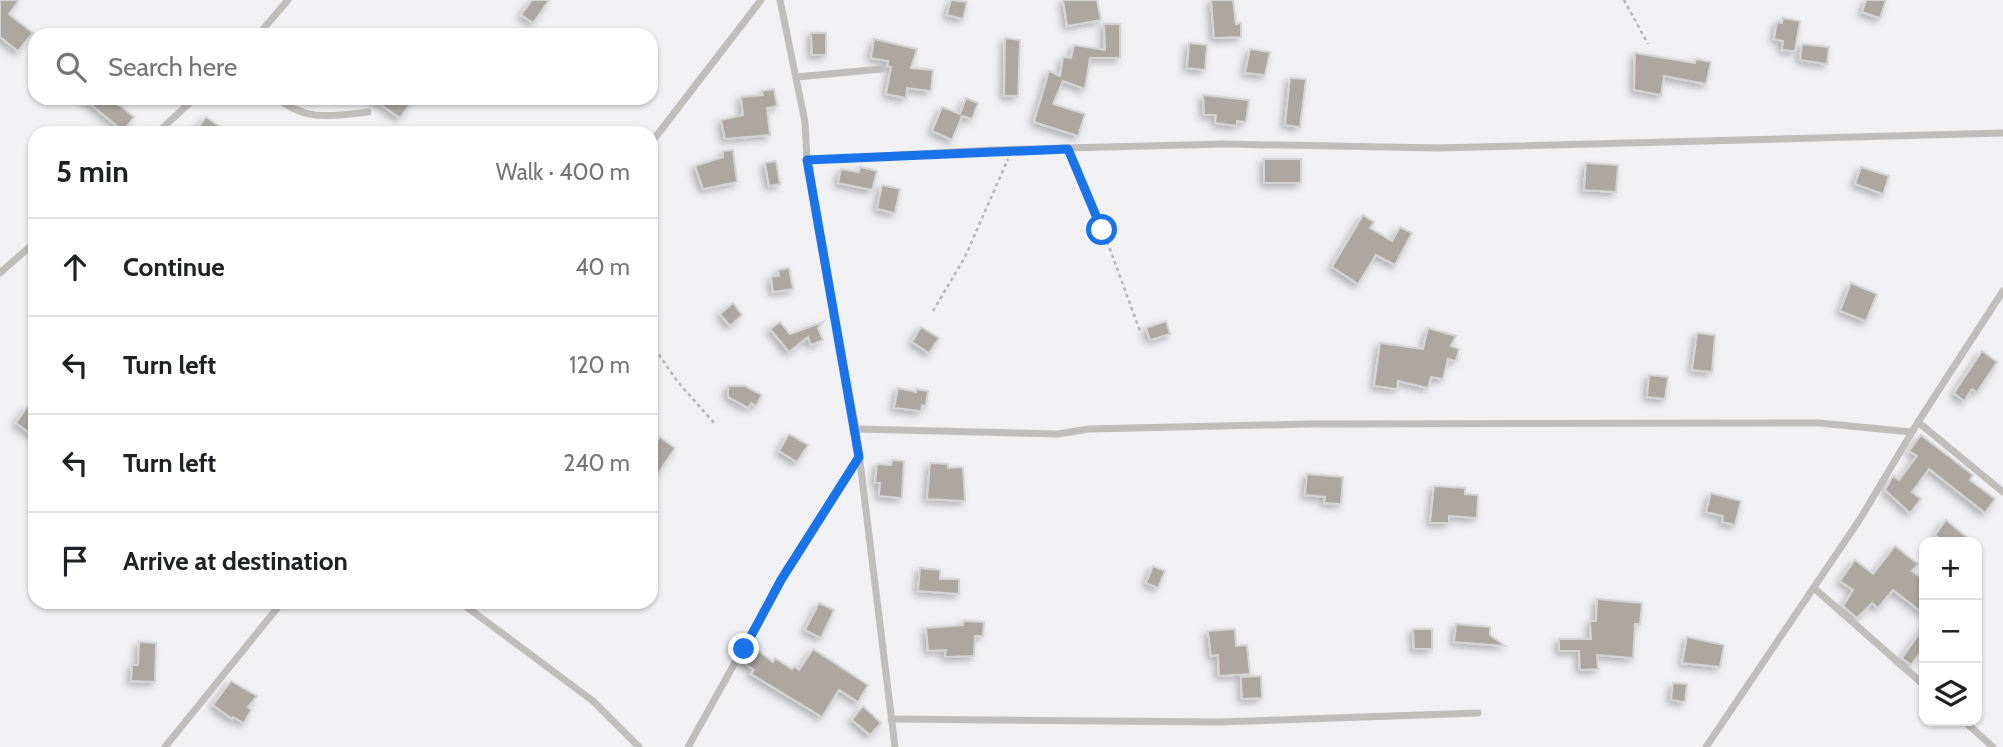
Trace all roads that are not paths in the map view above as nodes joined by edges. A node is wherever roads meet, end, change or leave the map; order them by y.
1 (288, 0) edge
2 (761, 0) edge
3 (780, 0) edge
4 (264, 28) edge
5 (881, 69) dead end
6 (797, 77) junction
7 (188, 105) edge
8 (288, 105) edge
9 (368, 112) dead end
10 (165, 126) edge
11 (2003, 133) edge
12 (658, 134) edge
13 (807, 160) junction
14 (28, 248) edge
15 (0, 273) edge
16 (2003, 291) edge
17 (1918, 422) junction
18 (856, 429) junction
19 (1911, 432) junction
20 (859, 457) junction
21 (2003, 492) edge
22 (1814, 588) junction
23 (276, 609) edge
24 (469, 609) edge
25 (1919, 681) edge
26 (1478, 713) dead end
27 (891, 719) junction
28 (1970, 726) edge
29 (165, 747) edge
30 (639, 747) edge
31 (688, 747) edge
32 (895, 747) edge
33 (1706, 747) edge
34 (1993, 747) edge

1 - 4 street
2 - 12 street
3 - 6 street
5 - 6 street
6 - 13 street
7 - 10 street
8 - 9 street
11 - 13 street
13 - 18 street
14 - 15 street
16 - 17 street
17 - 19 street
17 - 21 street
18 - 19 street
18 - 20 street
19 - 22 street
20 - 27 street
20 - 31 street
22 - 25 street
22 - 33 street
23 - 29 street
24 - 30 street
26 - 27 street
27 - 32 street
28 - 34 street

